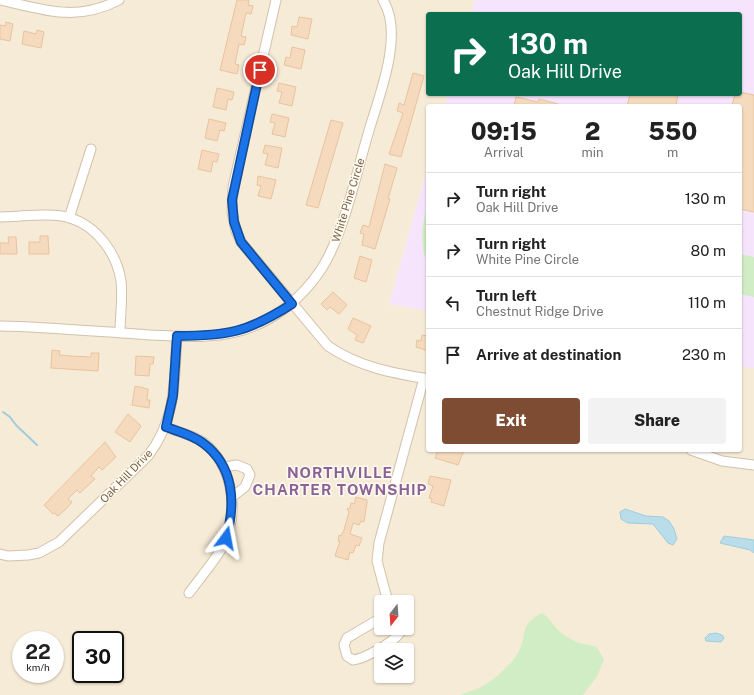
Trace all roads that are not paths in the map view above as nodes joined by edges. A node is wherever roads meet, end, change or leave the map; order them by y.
1 (1, 0) edge
2 (119, 0) edge
3 (276, 0) edge
4 (386, 1) edge
5 (91, 149) dead end
6 (0, 217) edge
7 (70, 218) junction
8 (292, 304) junction
9 (0, 326) edge
10 (120, 333) junction
11 (177, 336) junction
12 (426, 379) edge
13 (166, 427) junction
14 (697, 452) edge
15 (754, 465) edge
16 (223, 467) junction
17 (232, 497) junction
18 (0, 554) edge
19 (189, 593) dead end
20 (386, 595) edge
21 (374, 622) edge
22 (399, 635) edge

1 - 2 street
3 - 8 street
4 - 8 street, White Pine Circle
5 - 7 street
6 - 7 street
7 - 10 street
8 - 11 street, White Pine Circle
8 - 12 street
9 - 10 street, White Pine Circle
10 - 11 street, White Pine Circle
11 - 13 street, Oak Hill Drive
12 - 20 street
13 - 16 street
13 - 18 street, Oak Hill Drive
14 - 15 street
16 - 17 street
16 - 17 street
17 - 19 street
21 - 22 street

